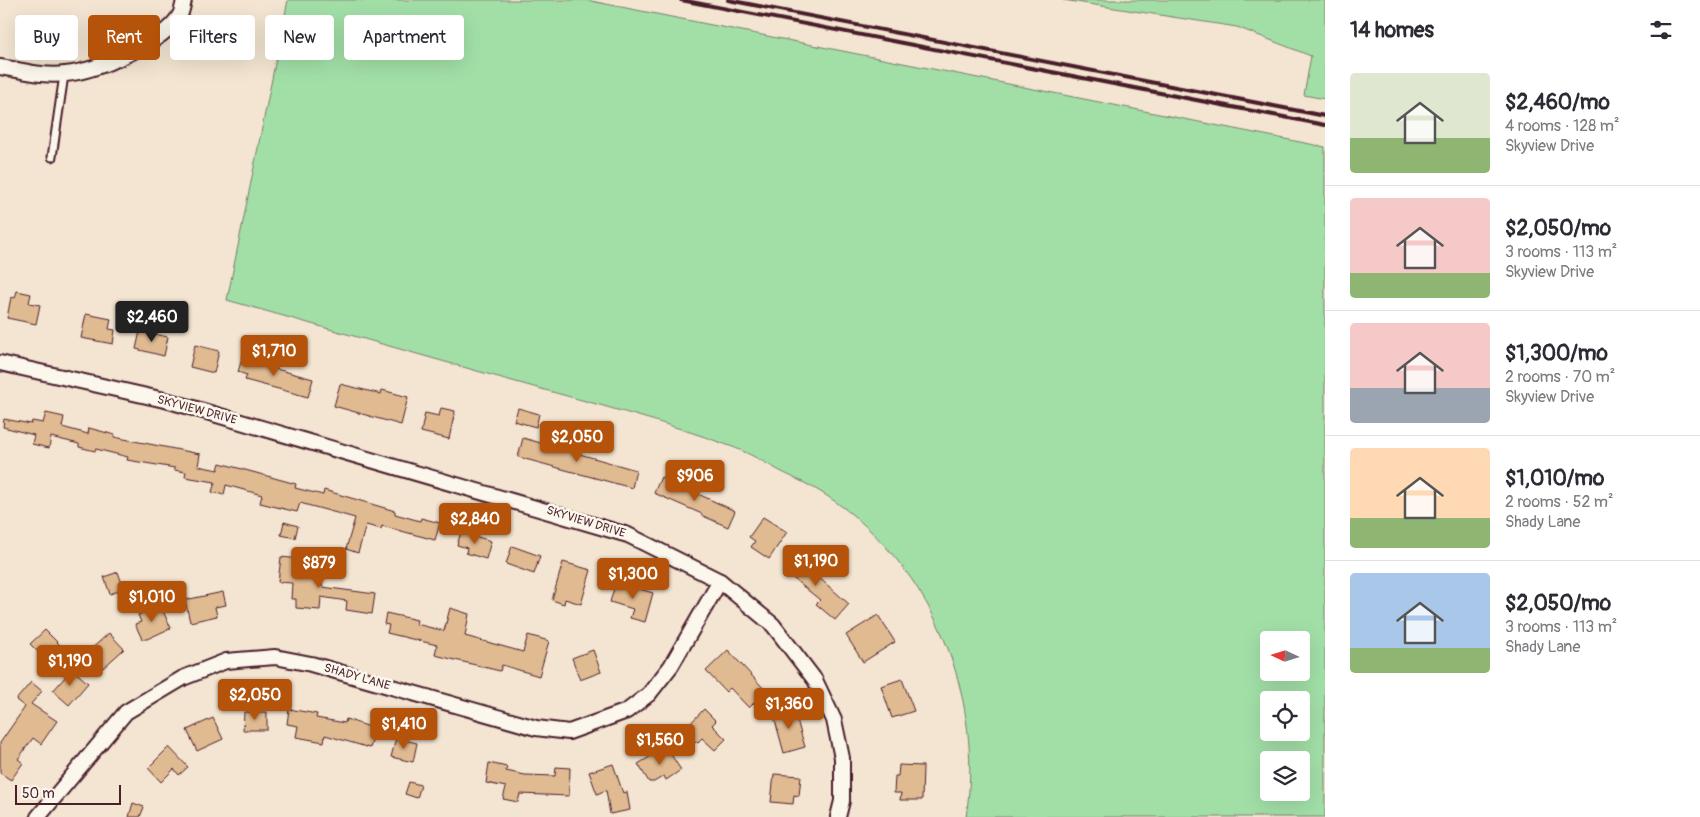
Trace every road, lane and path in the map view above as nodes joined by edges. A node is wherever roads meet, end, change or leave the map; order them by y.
1 (184, 0) edge
2 (0, 66) edge
3 (64, 74) junction
4 (52, 157) dead end
5 (0, 364) edge
6 (720, 581) junction
7 (38, 817) edge
8 (838, 817) edge

1 - 3 street
2 - 3 street
3 - 4 lane
5 - 6 street, SKYVIEW DRIVE
6 - 7 street, SHADY LANE
6 - 8 street, SKYVIEW DRIVE

